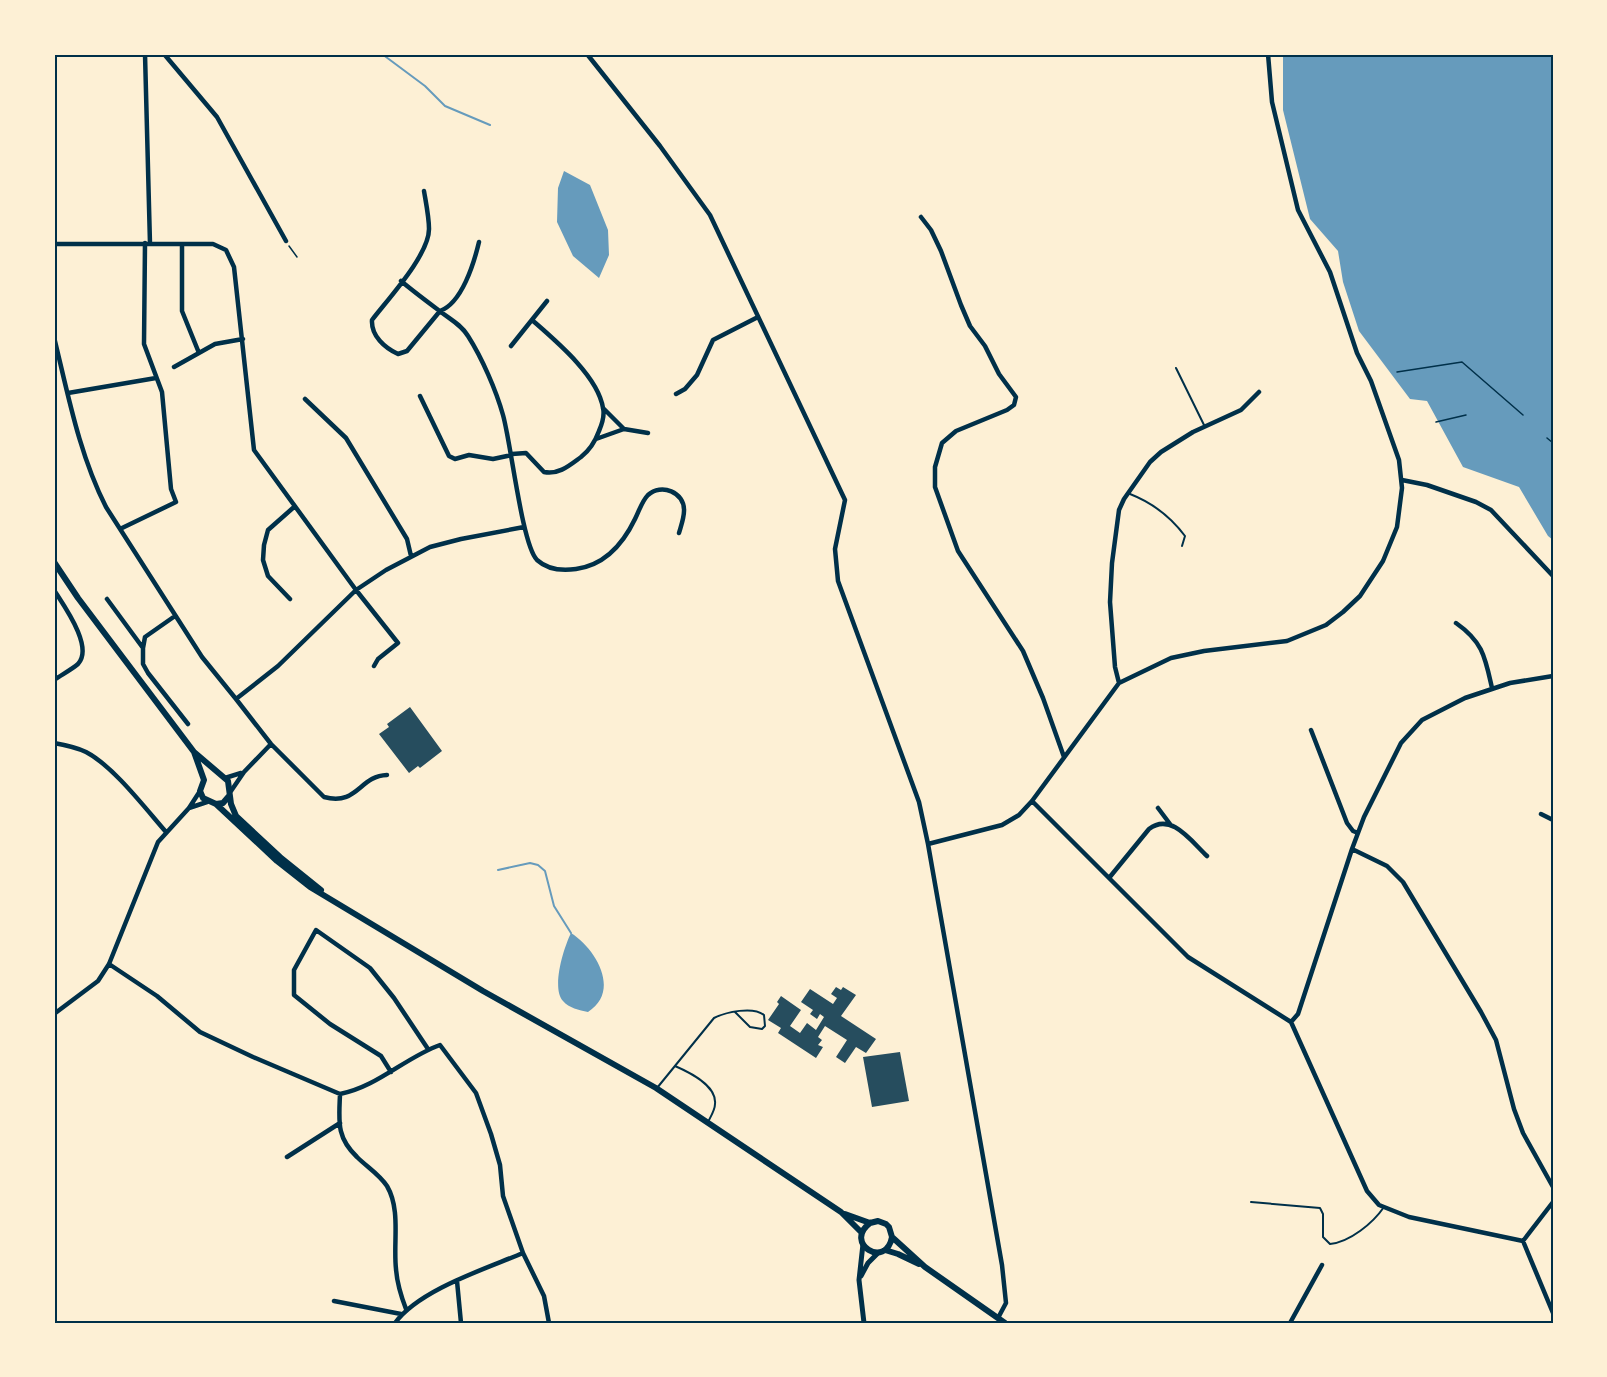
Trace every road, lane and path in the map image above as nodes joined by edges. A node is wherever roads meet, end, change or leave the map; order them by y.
1 (145, 54) edge
2 (164, 54) edge
3 (587, 54) edge
4 (1268, 54) edge
5 (424, 191) dead end
6 (921, 218) dead end
7 (286, 240) joint
8 (479, 242) dead end
9 (54, 244) edge
10 (148, 244) junction
11 (182, 244) junction
12 (297, 257) dead end
13 (401, 281) junction
14 (547, 301) dead end
15 (440, 311) junction
16 (758, 317) junction
17 (532, 320) junction
18 (54, 337) edge
19 (243, 339) junction
20 (511, 346) dead end
21 (199, 353) junction
22 (174, 367) dead end
23 (1176, 368) dead end
24 (1397, 372) dead end
25 (156, 378) junction
26 (1259, 392) dead end
27 (68, 393) junction
28 (676, 394) dead end
29 (420, 396) dead end
30 (305, 399) dead end
31 (603, 408) junction
32 (1466, 415) dead end
33 (1523, 415) dead end
34 (1436, 422) dead end
35 (1205, 427) junction
36 (624, 429) junction
37 (648, 433) dead end
38 (1546, 438) dead end
39 (596, 439) junction
40 (1553, 443) edge
41 (512, 455) junction
42 (1402, 480) junction
43 (1127, 493) junction
44 (294, 507) junction
45 (524, 527) junction
46 (120, 529) junction
47 (679, 533) dead end
48 (1182, 546) dead end
49 (411, 556) junction
50 (54, 562) edge
51 (1553, 576) edge
52 (54, 590) edge
53 (356, 590) junction
54 (107, 599) dead end
55 (290, 599) dead end
56 (175, 616) junction
57 (1456, 623) dead end
58 (143, 648) junction
59 (374, 666) dead end
60 (1553, 676) edge
61 (54, 680) edge
62 (1119, 683) junction
63 (1492, 688) junction
64 (236, 699) junction
65 (188, 724) dead end
66 (1311, 730) dead end
67 (54, 743) edge
68 (271, 744) junction
69 (194, 752) junction
70 (1064, 757) junction
71 (244, 772) junction
72 (387, 775) dead end
73 (223, 776) junction
74 (204, 780) junction
75 (200, 790) junction
76 (230, 793) junction
77 (1032, 801) junction
78 (207, 802) junction
79 (216, 804) junction
80 (189, 808) junction
81 (1158, 808) dead end
82 (1541, 814) dead end
83 (1553, 820) edge
84 (1170, 824) junction
85 (166, 832) junction
86 (1358, 833) junction
87 (928, 844) junction
88 (1352, 849) junction
89 (1207, 856) dead end
90 (1109, 878) junction
91 (346, 909) junction
92 (109, 964) junction
93 (735, 1012) junction
94 (54, 1014) edge
95 (1291, 1022) junction
96 (428, 1049) junction
97 (675, 1066) junction
98 (391, 1072) junction
99 (656, 1088) junction
100 (340, 1094) junction
101 (340, 1123) junction
102 (707, 1123) junction
103 (287, 1157) dead end
104 (1553, 1187) edge
105 (1251, 1202) dead end
106 (1553, 1202) edge
107 (1384, 1207) junction
108 (841, 1212) junction
109 (870, 1223) junction
110 (862, 1233) junction
111 (892, 1237) junction
112 (1524, 1241) junction
113 (863, 1244) junction
114 (882, 1251) junction
115 (523, 1253) junction
116 (1322, 1264) dead end
117 (926, 1267) junction
118 (859, 1280) junction
119 (457, 1281) junction
120 (334, 1301) dead end
121 (406, 1309) junction
122 (1553, 1313) edge
123 (401, 1314) junction
124 (998, 1318) junction
125 (395, 1323) edge
126 (461, 1323) edge
127 (549, 1323) edge
128 (864, 1323) edge
129 (1005, 1323) edge
130 (1290, 1323) edge

1 - 10 street
2 - 7 street
3 - 16 street
4 - 42 street
5 - 13 street
6 - 70 street
7 - 12 path
8 - 15 street
9 - 10 street
10 - 11 street
10 - 25 street
11 - 19 street
11 - 21 street
13 - 15 street
13 - 15 street
14 - 17 street
15 - 41 street
16 - 28 street
16 - 87 street
17 - 20 street
17 - 31 street
18 - 27 street
19 - 21 street
19 - 44 street
21 - 22 street
23 - 35 lane
24 - 33 path
25 - 27 street
25 - 46 street
26 - 35 street
27 - 46 street
29 - 41 street
30 - 49 street
31 - 36 street
31 - 39 street
32 - 34 path
35 - 43 street
36 - 37 street
36 - 39 street
38 - 40 path
39 - 41 street
41 - 45 street
42 - 51 street
42 - 62 street
43 - 48 lane
43 - 62 street
44 - 53 street
44 - 55 street
45 - 47 street
45 - 49 street
46 - 56 street
49 - 53 street
50 - 69 main road
52 - 61 street
53 - 59 street
53 - 64 street
54 - 58 street
56 - 58 street
56 - 64 street
57 - 63 street
58 - 65 street
60 - 63 street
62 - 70 street
63 - 86 street
64 - 68 street
66 - 86 street
67 - 85 street
68 - 71 street
68 - 72 street
69 - 73 main road
69 - 74 main road
70 - 77 street
71 - 73 street
71 - 76 street
73 - 74 main road
73 - 76 main road
74 - 75 main road
75 - 78 main road
75 - 80 street
76 - 79 main road
76 - 91 main road
77 - 87 street
77 - 90 street
78 - 79 main road
78 - 80 street
79 - 91 main road
80 - 85 street
81 - 84 street
82 - 83 street
84 - 89 street
84 - 90 street
85 - 92 street
86 - 88 street
87 - 124 street
88 - 95 street
88 - 104 street
90 - 95 street
91 - 99 main road
92 - 94 street
92 - 100 street
93 - 93 lane
93 - 97 lane
95 - 107 street
96 - 98 street
96 - 98 street
96 - 115 street
97 - 99 lane
97 - 102 lane
98 - 100 street
99 - 102 main road
100 - 101 street
101 - 103 street
101 - 121 street
102 - 108 main road
105 - 107 lane
106 - 112 street
107 - 112 street
108 - 109 main road
108 - 110 main road
109 - 110 main road
109 - 111 main road
110 - 113 main road
111 - 114 main road
111 - 117 main road
112 - 122 street
113 - 114 main road
113 - 118 street
114 - 117 main road
114 - 118 street
115 - 119 street
115 - 127 street
116 - 130 street
117 - 124 main road
118 - 128 street
119 - 121 street
119 - 126 street
120 - 123 street
121 - 123 street
123 - 125 street
124 - 129 main road

